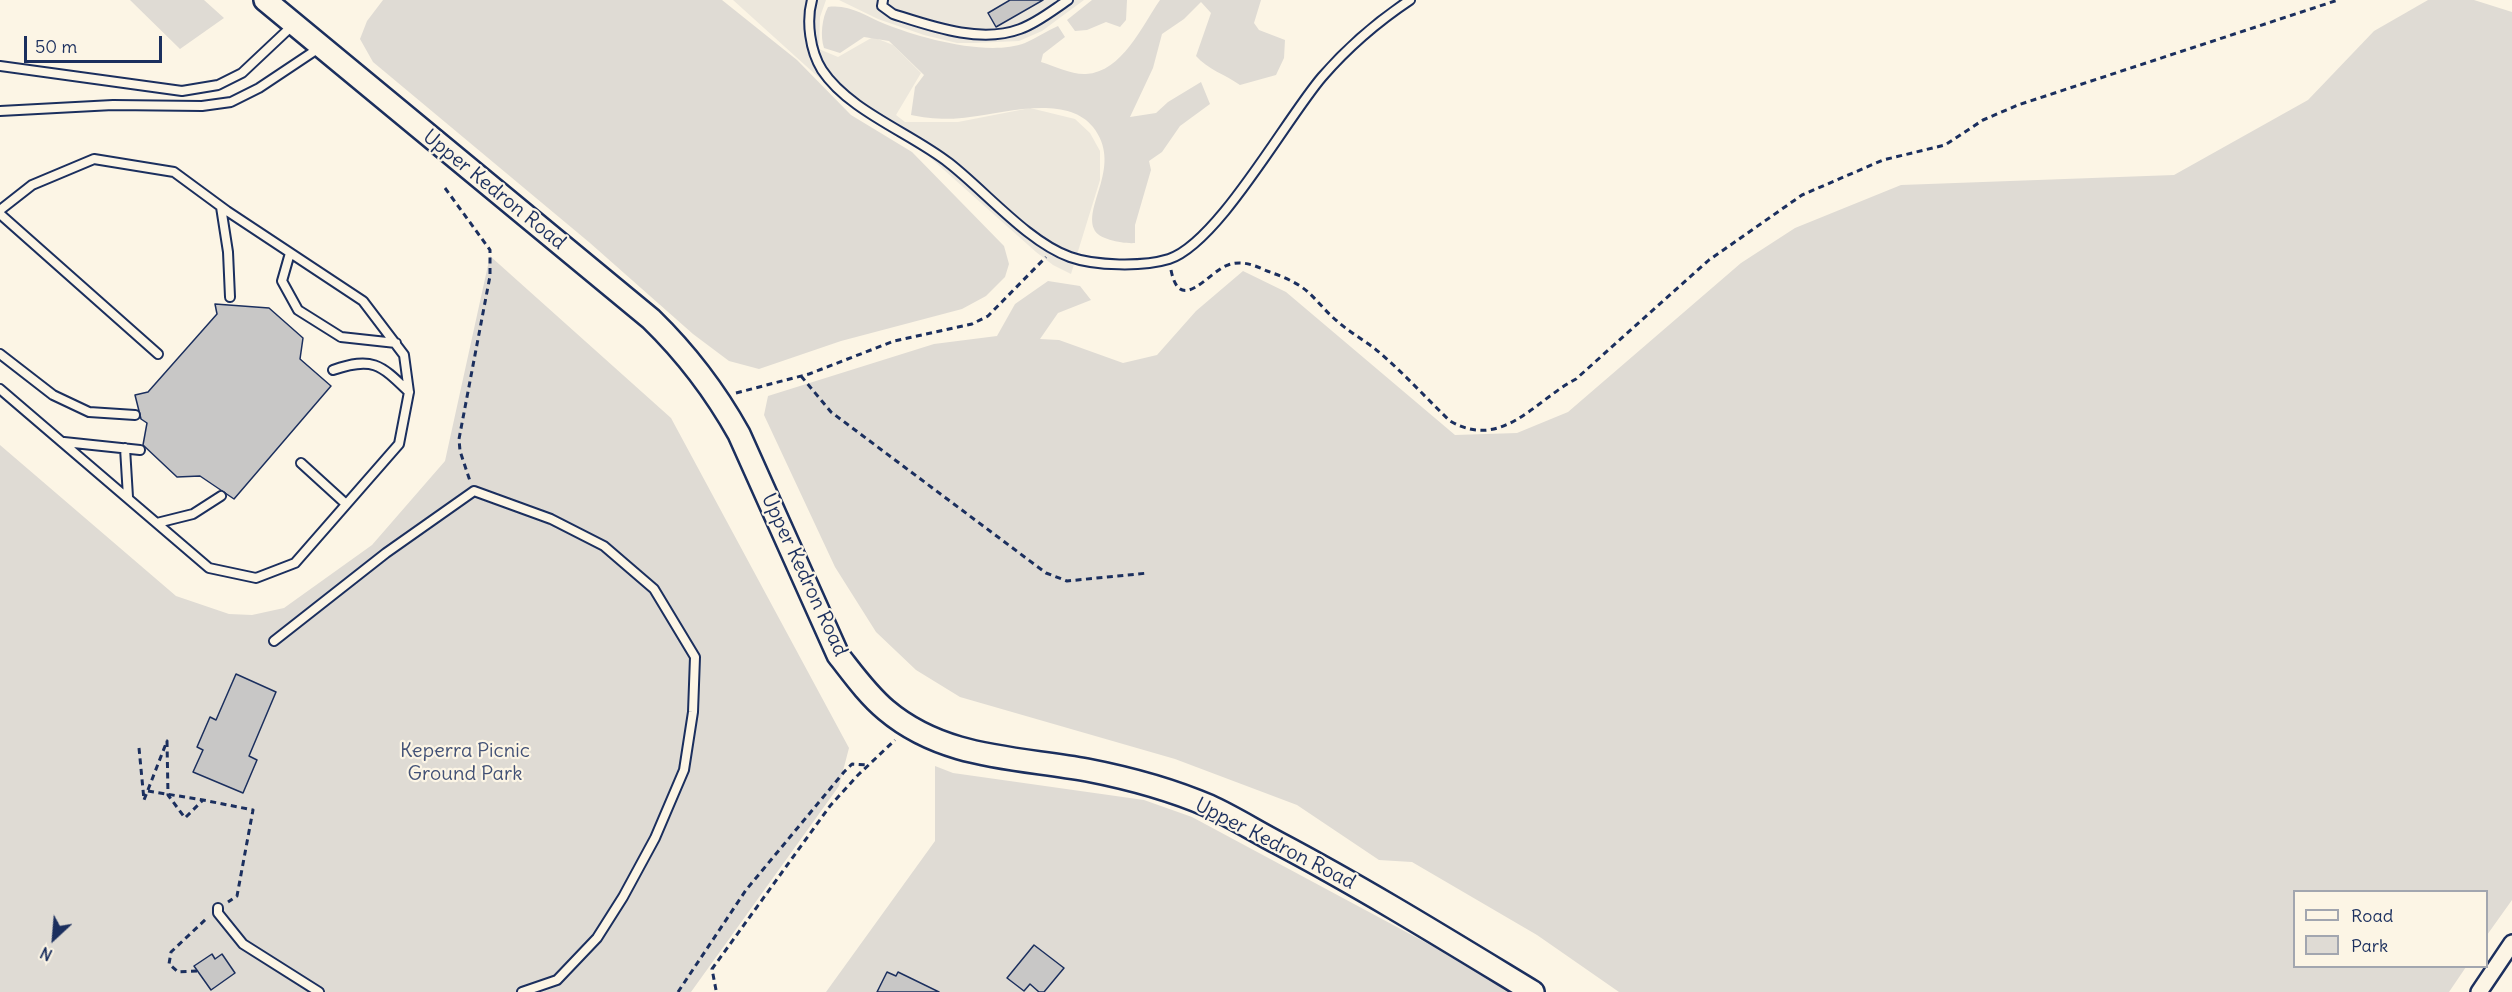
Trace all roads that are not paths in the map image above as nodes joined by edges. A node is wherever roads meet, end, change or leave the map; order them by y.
1 (265, 0) edge
2 (812, 0) edge
3 (883, 0) edge
4 (1068, 0) edge
5 (1410, 0) edge
6 (293, 25) junction
7 (320, 48) junction
8 (0, 66) edge
9 (0, 111) edge
10 (221, 207) junction
11 (0, 212) edge
12 (290, 253) junction
13 (230, 297) dead end
14 (396, 343) junction
15 (0, 354) edge
16 (158, 354) dead end
17 (333, 370) dead end
18 (0, 389) edge
19 (409, 392) junction
20 (135, 415) dead end
21 (63, 442) junction
22 (125, 448) junction
23 (140, 450) dead end
24 (301, 463) dead end
25 (221, 496) dead end
26 (128, 497) junction
27 (346, 504) junction
28 (157, 523) junction
29 (274, 641) dead end
30 (218, 908) road end
31 (2512, 944) edge
32 (320, 992) edge
33 (522, 992) edge
34 (1533, 992) edge
35 (2479, 992) edge

1 - 6 main road, Upper Kedron Road
2 - 5 lane
3 - 4 lane
6 - 7 main road, Upper Kedron Road
6 - 8 lane
7 - 9 lane
7 - 34 main road, Upper Kedron Road
10 - 11 lane
10 - 12 lane
10 - 13 lane
11 - 16 lane
12 - 14 lane
12 - 14 lane
14 - 19 lane
15 - 20 lane
17 - 19 lane
18 - 21 lane
19 - 27 lane
21 - 22 lane
21 - 26 lane
22 - 23 lane
22 - 26 lane
24 - 27 lane
25 - 28 lane
26 - 28 lane
27 - 28 lane
29 - 33 lane
30 - 32 lane
31 - 35 street

